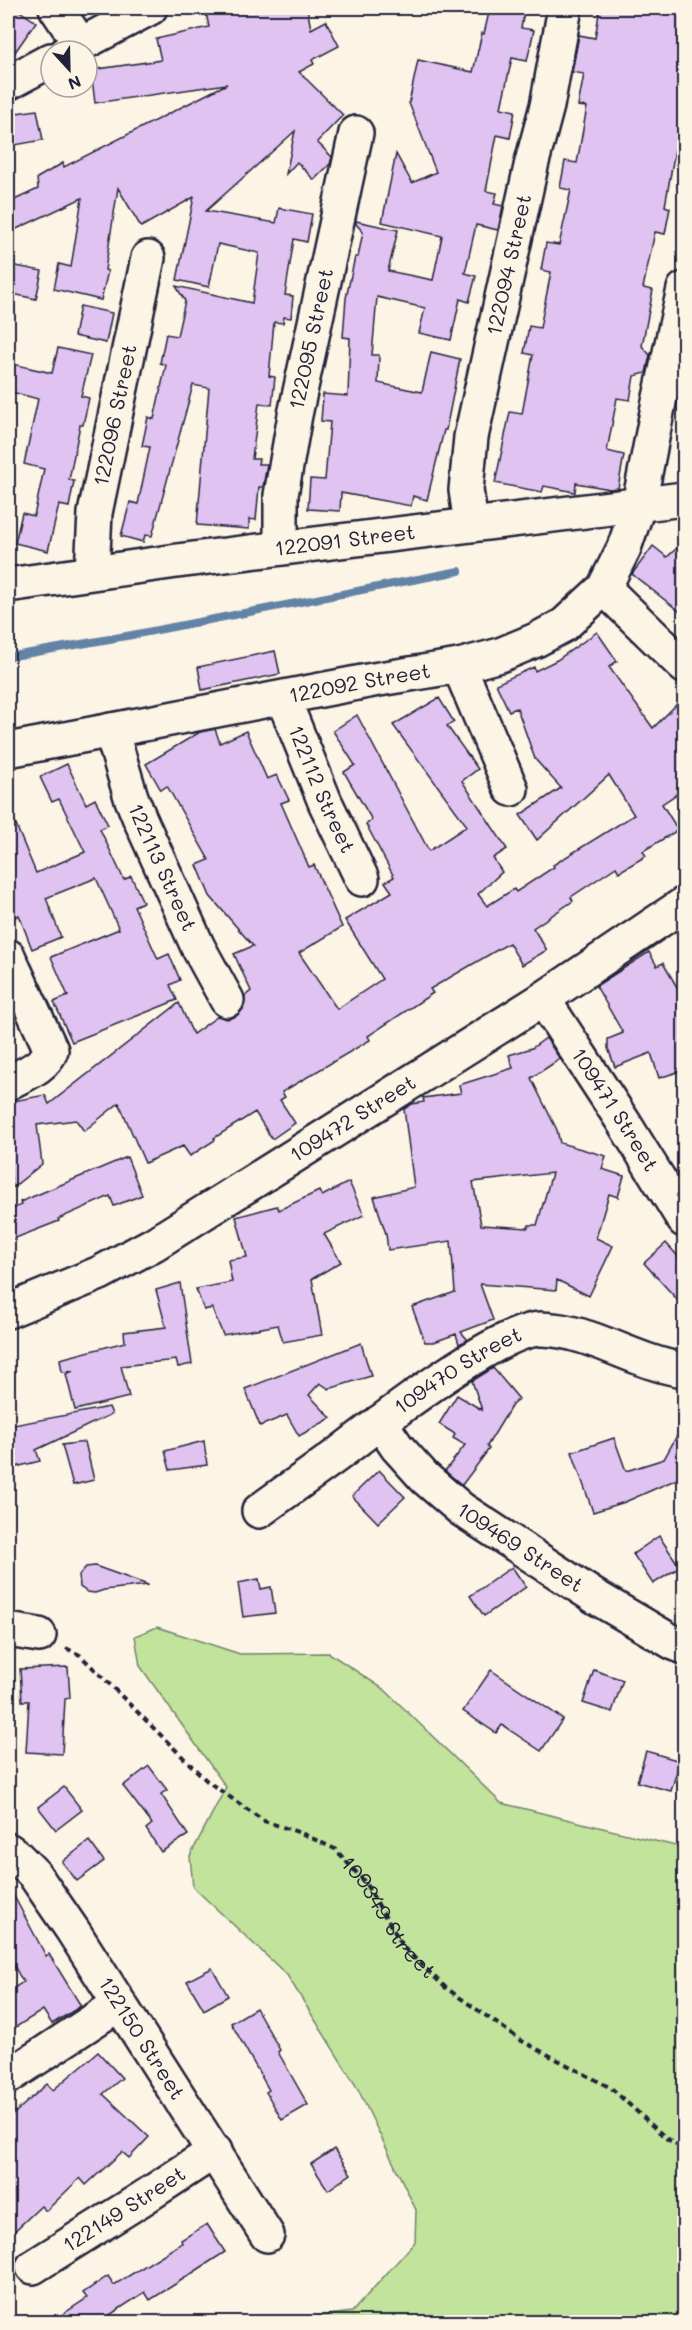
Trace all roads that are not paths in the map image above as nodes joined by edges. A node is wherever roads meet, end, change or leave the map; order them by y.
1 (56, 8) edge
2 (150, 8) edge
3 (565, 8) edge
4 (71, 39) edge
5 (92, 39) edge
6 (39, 66) edge
7 (8, 83) edge
8 (356, 133) dead end
9 (148, 258) dead end
10 (684, 289) edge
11 (684, 499) edge
12 (639, 504) junction
13 (471, 524) junction
14 (281, 549) junction
15 (92, 572) junction
16 (8, 585) edge
17 (604, 588) junction
18 (459, 666) junction
19 (684, 666) edge
20 (283, 698) junction
21 (111, 730) junction
22 (8, 750) edge
23 (511, 789) dead end
24 (362, 879) dead end
25 (684, 904) edge
26 (8, 956) edge
27 (543, 999) junction
28 (227, 1000) dead end
29 (8, 1083) edge
30 (684, 1220) edge
31 (8, 1311) edge
32 (684, 1370) edge
33 (380, 1422) junction
34 (259, 1511) dead end
35 (684, 1647) edge
36 (10, 1855) edge
37 (119, 2004) junction
38 (8, 2077) edge
39 (215, 2151) junction
40 (267, 2235) dead end
41 (33, 2266) dead end

1 - 4 street
2 - 5 street
3 - 13 street, 122094 Street
6 - 7 street
8 - 14 street, 122095 Street
9 - 15 street, 122096 Street
10 - 12 street, 122092 Street
11 - 12 street, 122091 Street
12 - 13 street, 122091 Street
12 - 17 street, 122092 Street
13 - 14 street, 122091 Street
14 - 15 street, 122091 Street
15 - 16 street, 122091 Street
17 - 18 street, 122092 Street
17 - 19 street
18 - 20 street, 122092 Street
18 - 23 street
20 - 21 street, 122092 Street
20 - 24 street, 122112 Street
21 - 22 street, 122092 Street
21 - 28 street, 122113 Street
25 - 27 street, 109472 Street
26 - 29 street
27 - 30 street, 109471 Street
27 - 31 street, 109472 Street
32 - 33 street, 109470 Street
33 - 34 street, 109470 Street
33 - 35 street, 109469 Street
36 - 37 street, 122150 Street
37 - 38 street
37 - 39 street, 122150 Street
39 - 40 street, 122150 Street
39 - 41 street, 122149 Street

